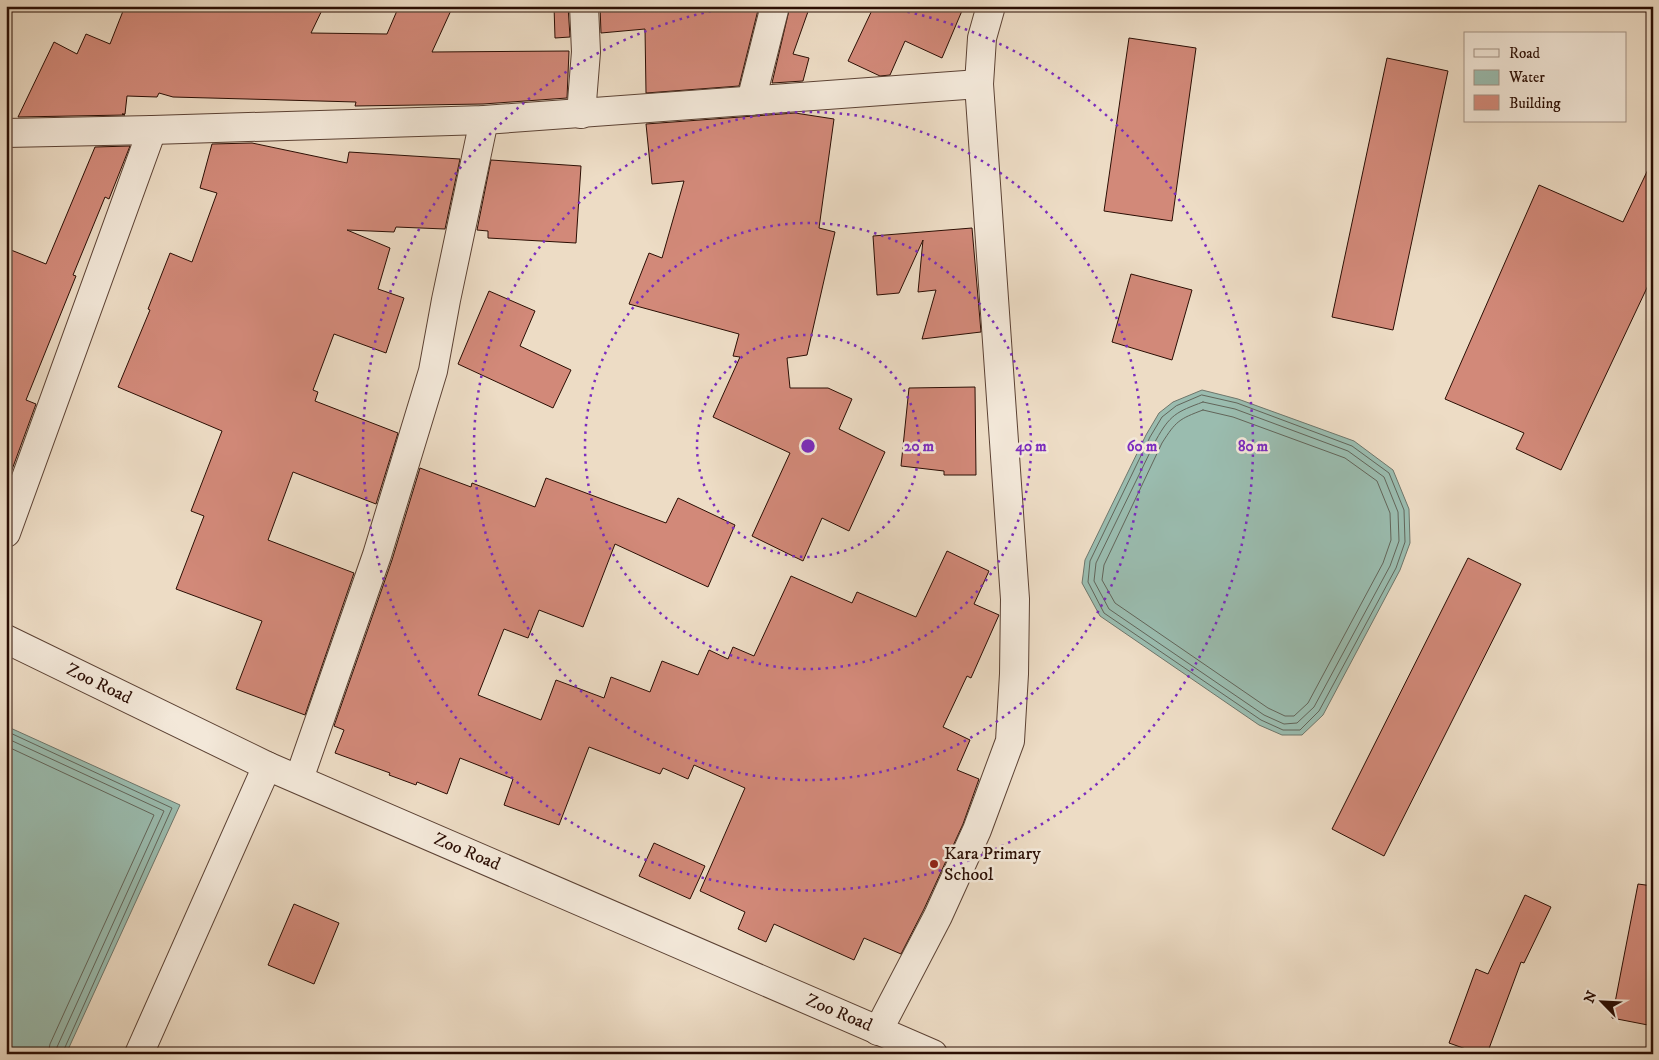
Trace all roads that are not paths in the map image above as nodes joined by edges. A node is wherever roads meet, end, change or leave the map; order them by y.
1 (584, 6) edge
2 (775, 6) edge
3 (991, 6) edge
4 (979, 84) junction
5 (751, 101) junction
6 (581, 114) junction
7 (484, 120) junction
8 (152, 130) junction
9 (6, 132) edge
10 (6, 533) edge
11 (6, 639) edge
12 (267, 766) junction
13 (299, 779) junction
14 (878, 1030) junction
15 (139, 1054) edge
16 (933, 1054) edge

1 - 6 street
2 - 5 street
3 - 4 street
4 - 5 street
4 - 14 street
5 - 6 street
6 - 7 street
7 - 8 street
7 - 13 street
8 - 9 street
8 - 10 street
11 - 12 street, Zoo Road
12 - 13 street, Zoo Road
12 - 15 street
13 - 14 street, Zoo Road
14 - 16 street, Zoo Road

